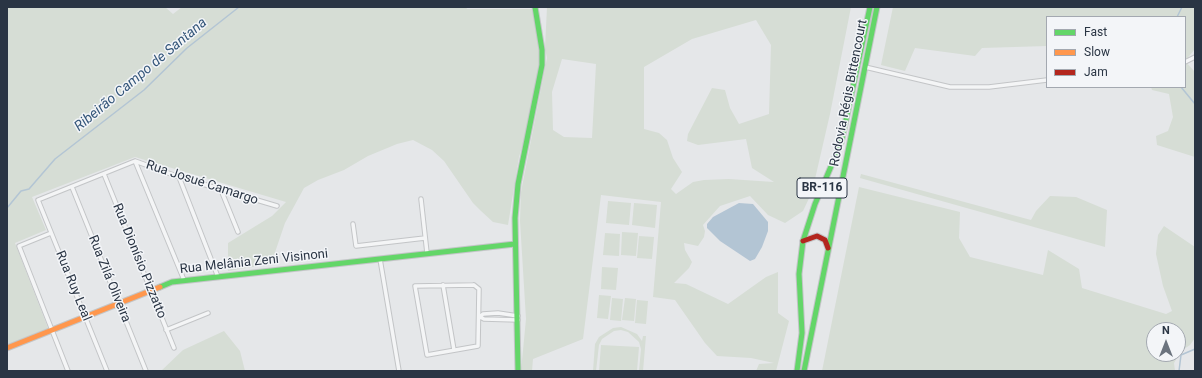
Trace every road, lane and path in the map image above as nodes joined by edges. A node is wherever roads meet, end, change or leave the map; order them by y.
1 (535, 7) edge
2 (870, 7) edge
3 (877, 7) edge
4 (1195, 57) edge
5 (1186, 62) edge
6 (865, 67) junction
7 (1046, 80) edge
8 (135, 161) junction
9 (104, 174) junction
10 (179, 177) junction
11 (72, 187) junction
12 (221, 190) junction
13 (421, 199) dead end
14 (38, 200) joint
15 (277, 206) dead end
16 (353, 224) dead end
17 (238, 232) dead end
18 (52, 233) junction
19 (425, 238) junction
20 (803, 241) junction
21 (515, 244) junction
22 (828, 250) junction
23 (427, 253) junction
24 (380, 259) junction
25 (218, 276) junction
26 (184, 280) junction
27 (443, 285) junction
28 (150, 290) junction
29 (119, 303) junction
30 (208, 313) dead end
31 (85, 316) junction
32 (480, 317) junction
33 (518, 318) junction
34 (52, 330) junction
35 (166, 330) junction
36 (7, 348) edge
37 (174, 348) dead end
38 (454, 350) junction
39 (67, 371) edge
40 (107, 371) edge
41 (146, 371) edge
42 (399, 371) edge
43 (518, 371) edge
44 (797, 371) edge
45 (804, 371) edge

1 - 21 main road
2 - 20 main road, Rodovia Régis Bittencourt / BR-116
3 - 6 main road, Rodovia Régis Bittencourt / BR-116
4 - 5 street
6 - 7 street
6 - 22 main road, Rodovia Régis Bittencourt / BR-116
8 - 9 street, Rua Josué Camargo
8 - 10 street, Rua Josué Camargo
8 - 26 street
9 - 11 street, Rua Josué Camargo
9 - 28 street, Rua Dionísio Pizzatto
10 - 12 street, Rua Josué Camargo
10 - 25 street
11 - 14 street, Rua Josué Camargo
11 - 29 street, Rua Zilá Oliveira
12 - 15 street, Rua Josué Camargo
12 - 17 street
13 - 19 street
14 - 18 street, Rua Ruy Leal
16 - 19 street
18 - 31 street, Rua Ruy Leal
18 - 34 street
19 - 23 street
20 - 22 main road
20 - 44 main road, Rodovia Régis Bittencourt / BR-116
21 - 23 main road, Rua Melânia Zeni Visinoni
21 - 33 main road
22 - 45 main road, Rodovia Régis Bittencourt / BR-116
23 - 24 main road, Rua Melânia Zeni Visinoni
24 - 25 main road, Rua Melânia Zeni Visinoni
24 - 42 street
25 - 26 main road, Rua Melânia Zeni Visinoni
26 - 28 main road, Rua Melânia Zeni Visinoni
27 - 32 street
27 - 38 street
27 - 38 street
28 - 29 main road, Rua Melânia Zeni Visinoni
28 - 35 street, Rua Dionísio Pizzatto
29 - 31 main road, Rua Melânia Zeni Visinoni
29 - 41 street, Rua Zilá Oliveira
30 - 35 street
31 - 34 main road, Rua Melânia Zeni Visinoni
31 - 40 street, Rua Ruy Leal
32 - 33 street
32 - 33 street
32 - 38 street
33 - 43 main road
34 - 36 main road, Rua Melânia Zeni Visinoni
34 - 39 street
35 - 37 street, Rua Dionísio Pizzatto

